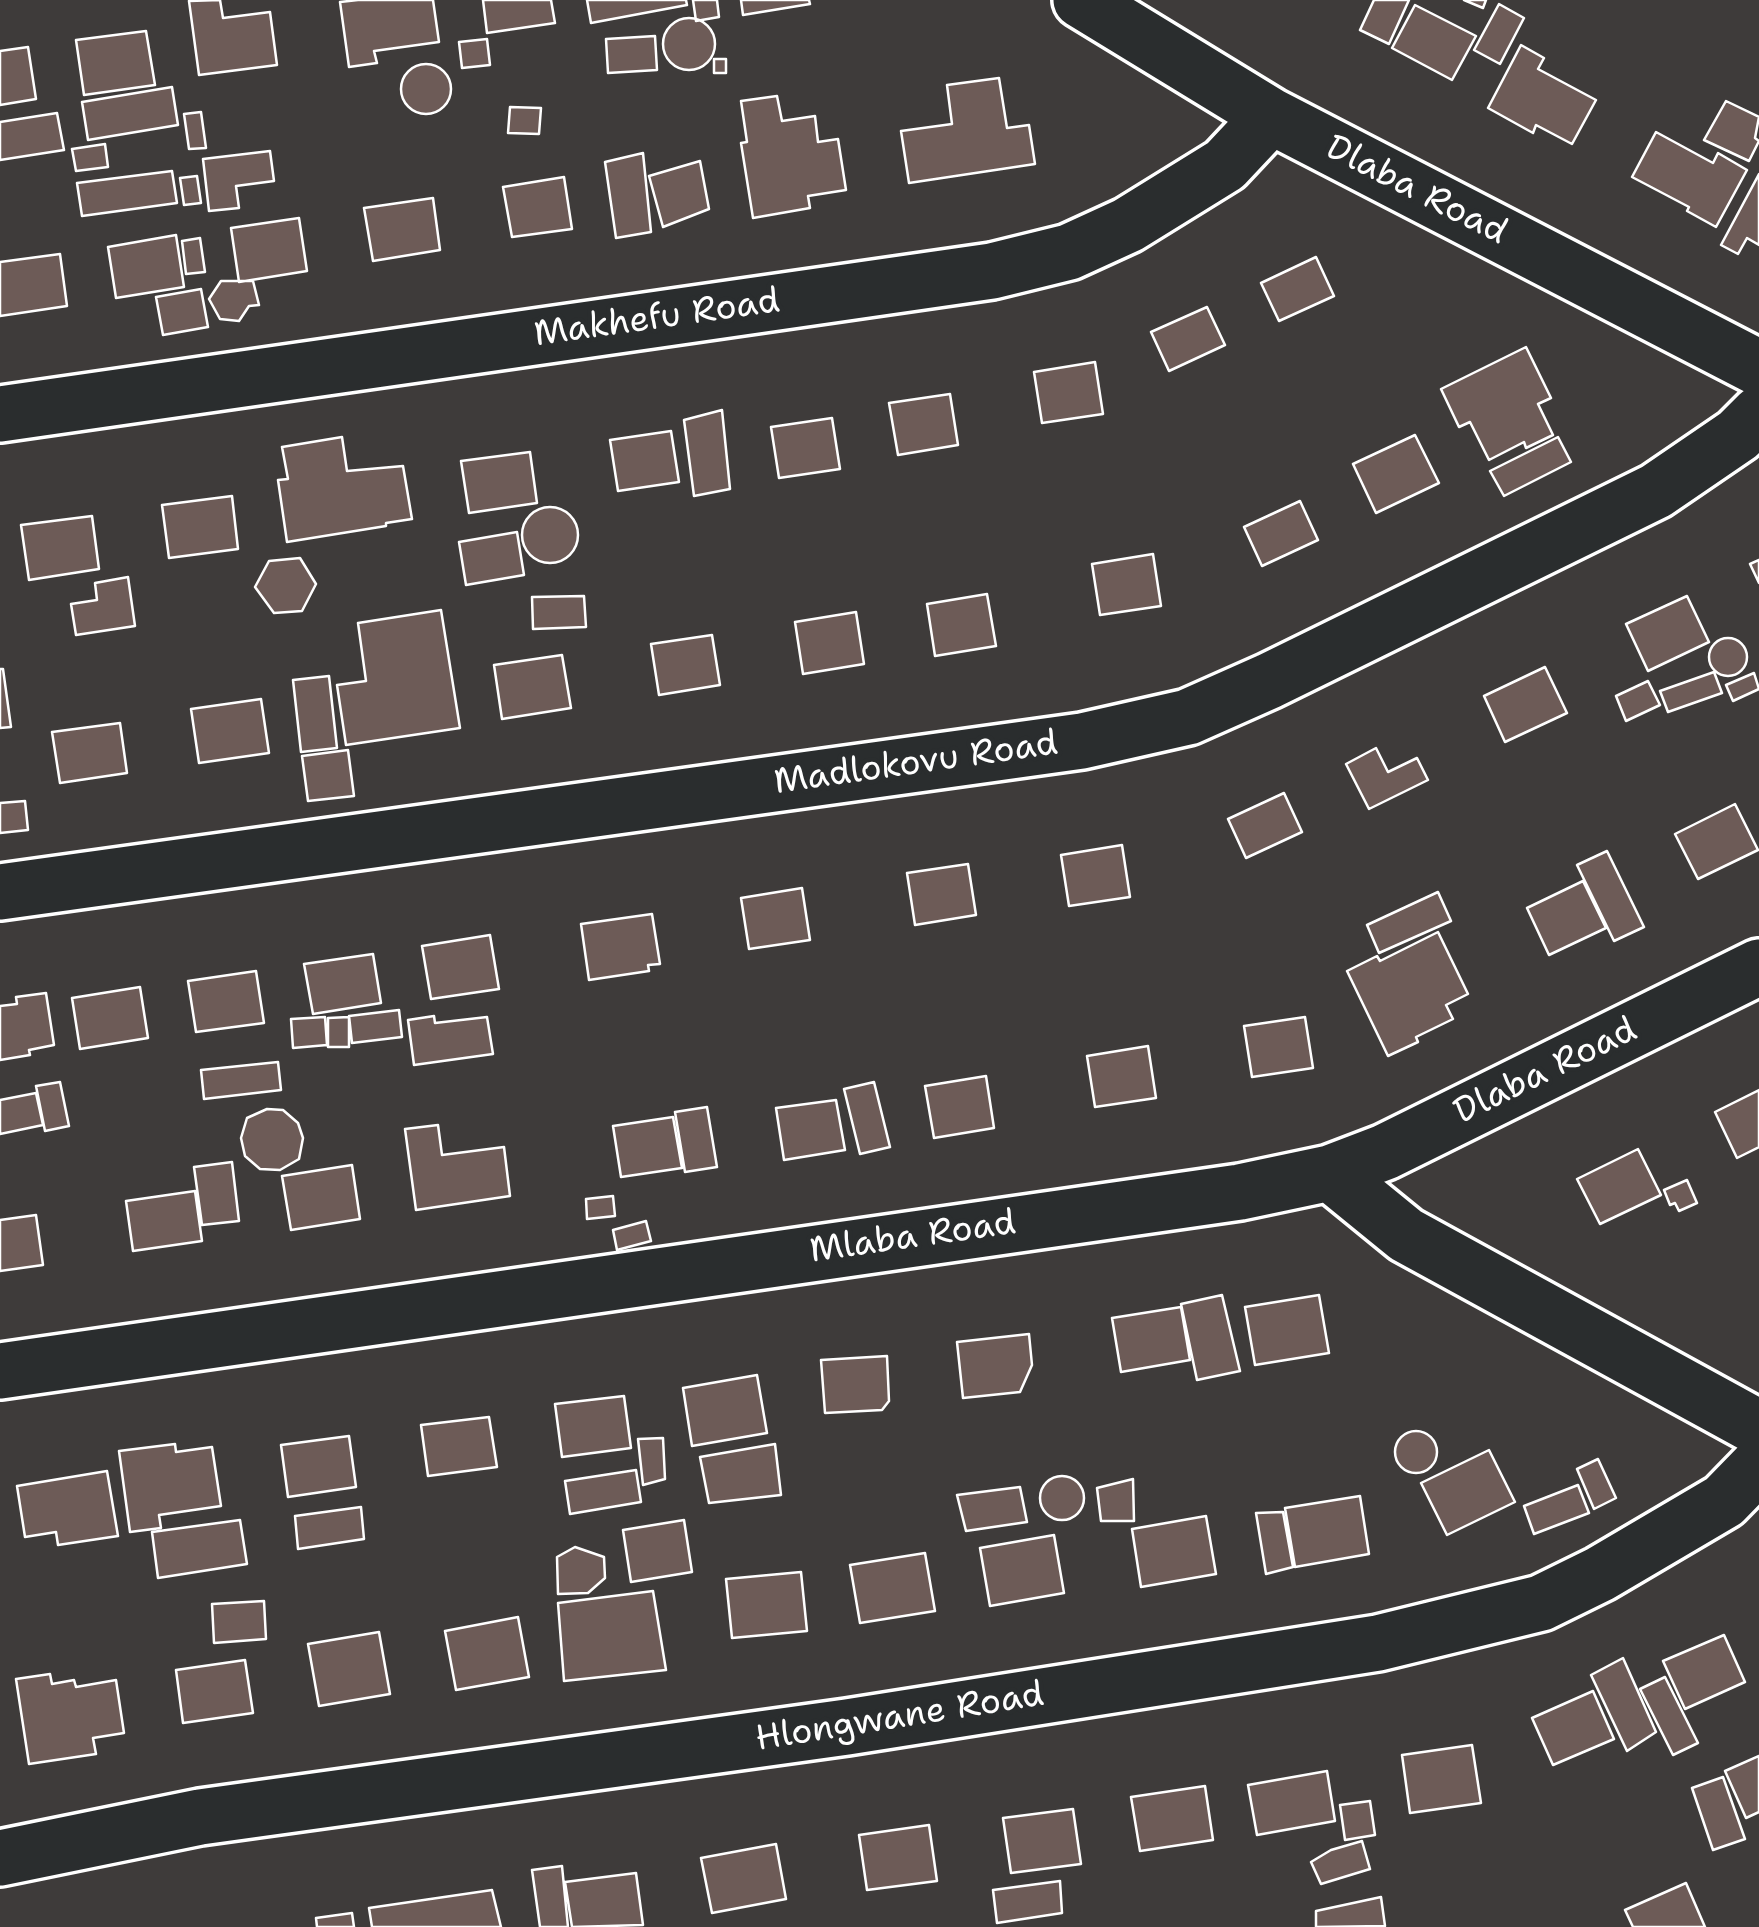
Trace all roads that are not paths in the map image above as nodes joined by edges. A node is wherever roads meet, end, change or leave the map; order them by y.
1 (1081, 0) edge
2 (1271, 116) junction
3 (1759, 368) edge
4 (0, 414) edge
5 (1759, 414) edge
6 (0, 892) edge
7 (1759, 967) edge
8 (1330, 1172) junction
9 (0, 1371) edge
10 (1759, 1428) edge
11 (1759, 1466) edge
12 (0, 1858) edge

1 - 2 street, Dlaba Road
2 - 3 street, Dlaba Road
2 - 4 street, Makhefu Road
5 - 6 street, Madlokovu Road
7 - 8 street, Dlaba Road
8 - 9 street, Mlaba Road
8 - 10 street
11 - 12 street, Hlongwane Road

